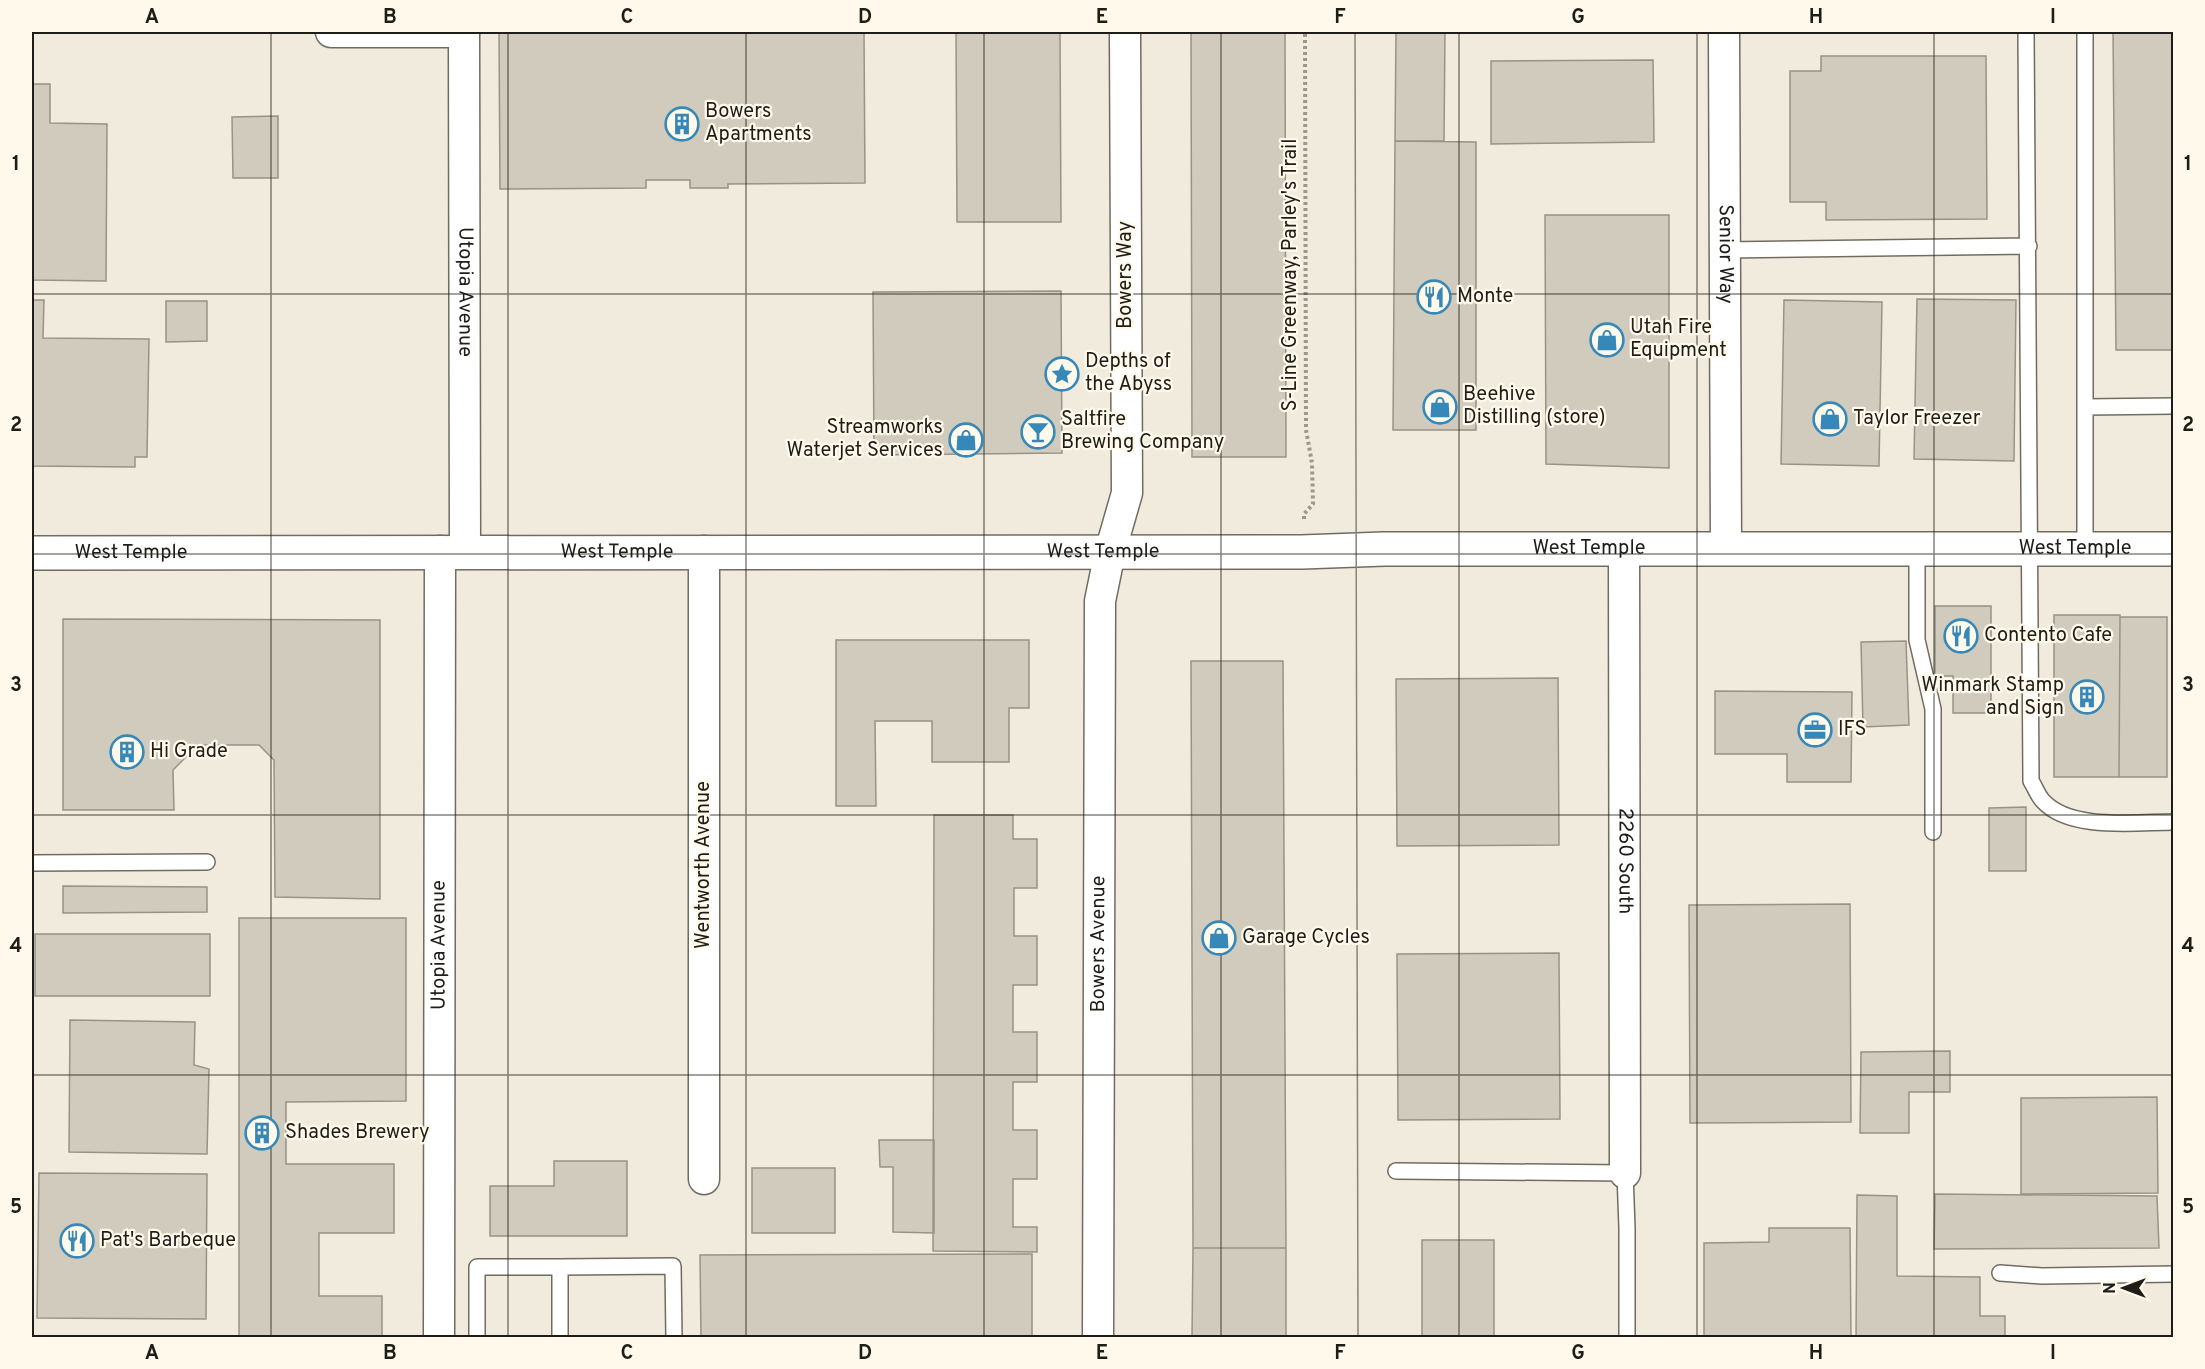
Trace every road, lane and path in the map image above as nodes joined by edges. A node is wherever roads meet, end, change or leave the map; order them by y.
1 (331, 32) edge
2 (464, 32) edge
3 (1125, 32) edge
4 (1305, 32) edge
5 (1724, 32) edge
6 (2026, 32) edge
7 (2085, 32) edge
8 (2028, 246) junction
9 (1724, 250) junction
10 (2174, 406) edge
11 (2085, 407) junction
12 (1304, 514) dead end
13 (1624, 549) junction
14 (1726, 549) junction
15 (1917, 549) junction
16 (2028, 549) junction
17 (2085, 549) junction
18 (2174, 549) edge
19 (705, 551) junction
20 (453, 552) junction
21 (1110, 552) junction
22 (32, 553) edge
23 (2174, 822) edge
24 (1933, 832) dead end
25 (207, 862) dead end
26 (32, 863) edge
27 (1396, 1171) dead end
28 (1625, 1173) junction
29 (704, 1179) dead end
30 (560, 1267) junction
31 (2000, 1273) dead end
32 (2174, 1274) edge
33 (439, 1338) edge
34 (477, 1338) edge
35 (560, 1338) edge
36 (674, 1338) edge
37 (1098, 1338) edge
38 (1627, 1338) edge

1 - 2 street
2 - 20 street, Utopia Avenue
3 - 21 street, Bowers Way
4 - 12 path, S-Line Greenway, Parley's Trail
5 - 9 street, Senior Way
6 - 8 lane
7 - 11 lane
8 - 9 lane
8 - 16 lane
9 - 14 street, Senior Way
10 - 11 lane
11 - 17 lane
13 - 14 street, West Temple
13 - 21 street, West Temple
13 - 28 street, 2260 South
14 - 15 street, West Temple
15 - 16 street, West Temple
15 - 24 lane
16 - 17 street, West Temple
16 - 23 lane
17 - 18 street, West Temple
19 - 20 street, West Temple
19 - 21 street, West Temple
19 - 29 street, Wentworth Avenue
20 - 22 street, West Temple
20 - 33 street, Utopia Avenue
21 - 37 street, Bowers Avenue
25 - 26 lane
27 - 28 lane
28 - 38 lane
30 - 34 lane
30 - 35 lane
30 - 36 lane
31 - 32 lane

